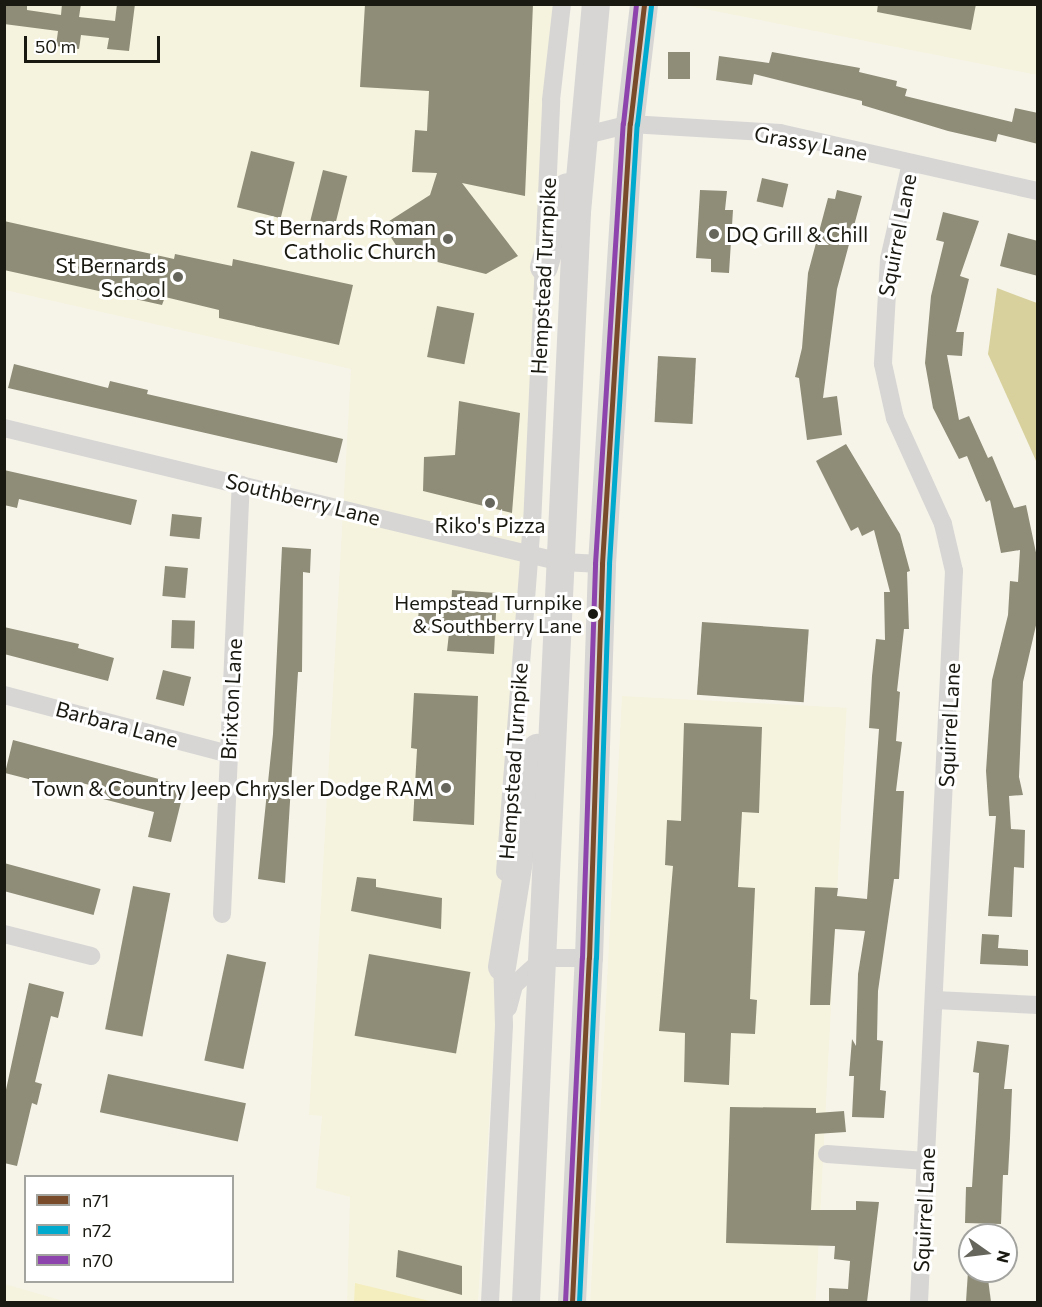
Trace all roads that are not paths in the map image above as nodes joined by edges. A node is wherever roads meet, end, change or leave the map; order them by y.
1 (562, 4) edge
2 (596, 4) edge
3 (644, 4) edge
4 (630, 124) junction
5 (582, 136) junction
6 (911, 163) junction
7 (1038, 191) edge
8 (544, 267) junction
9 (4, 428) edge
10 (241, 484) junction
11 (529, 554) junction
12 (561, 561) junction
13 (602, 564) junction
14 (558, 619) junction
15 (4, 694) edge
16 (229, 754) junction
17 (222, 914) dead end
18 (4, 934) edge
19 (91, 956) dead end
20 (544, 958) junction
21 (589, 958) junction
22 (502, 967) junction
23 (935, 1000) junction
24 (1038, 1005) edge
25 (504, 1025) junction
26 (826, 1154) dead end
27 (926, 1161) junction
28 (490, 1302) edge
29 (526, 1302) edge
30 (572, 1302) edge
31 (919, 1302) edge

1 - 8 street, Hempstead Turnpike
2 - 5 main road, Hempstead Turnpike
3 - 4 main road
4 - 5 street, Grassy Lane
4 - 6 street, Grassy Lane
4 - 13 main road
5 - 8 main road
5 - 12 main road, Hempstead Turnpike
6 - 7 street, Grassy Lane
6 - 23 street, Squirrel Lane
8 - 11 street, Hempstead Turnpike
9 - 10 street, Southberry Lane
10 - 11 street, Southberry Lane
10 - 16 street, Brixton Lane
11 - 12 street, Southberry Lane
11 - 22 street, Hempstead Turnpike
12 - 13 street, Southberry Lane
12 - 14 main road, Hempstead Turnpike
13 - 21 main road
14 - 20 main road, Hempstead Turnpike
14 - 22 main road
15 - 16 street, Barbara Lane
16 - 17 street, Brixton Lane
18 - 19 street
20 - 21 street
20 - 25 street
20 - 29 main road, Hempstead Turnpike
21 - 30 main road
22 - 25 street, Hempstead Turnpike
23 - 24 street
23 - 27 street, Squirrel Lane
25 - 28 street, Hempstead Turnpike
26 - 27 street
27 - 31 street, Squirrel Lane

